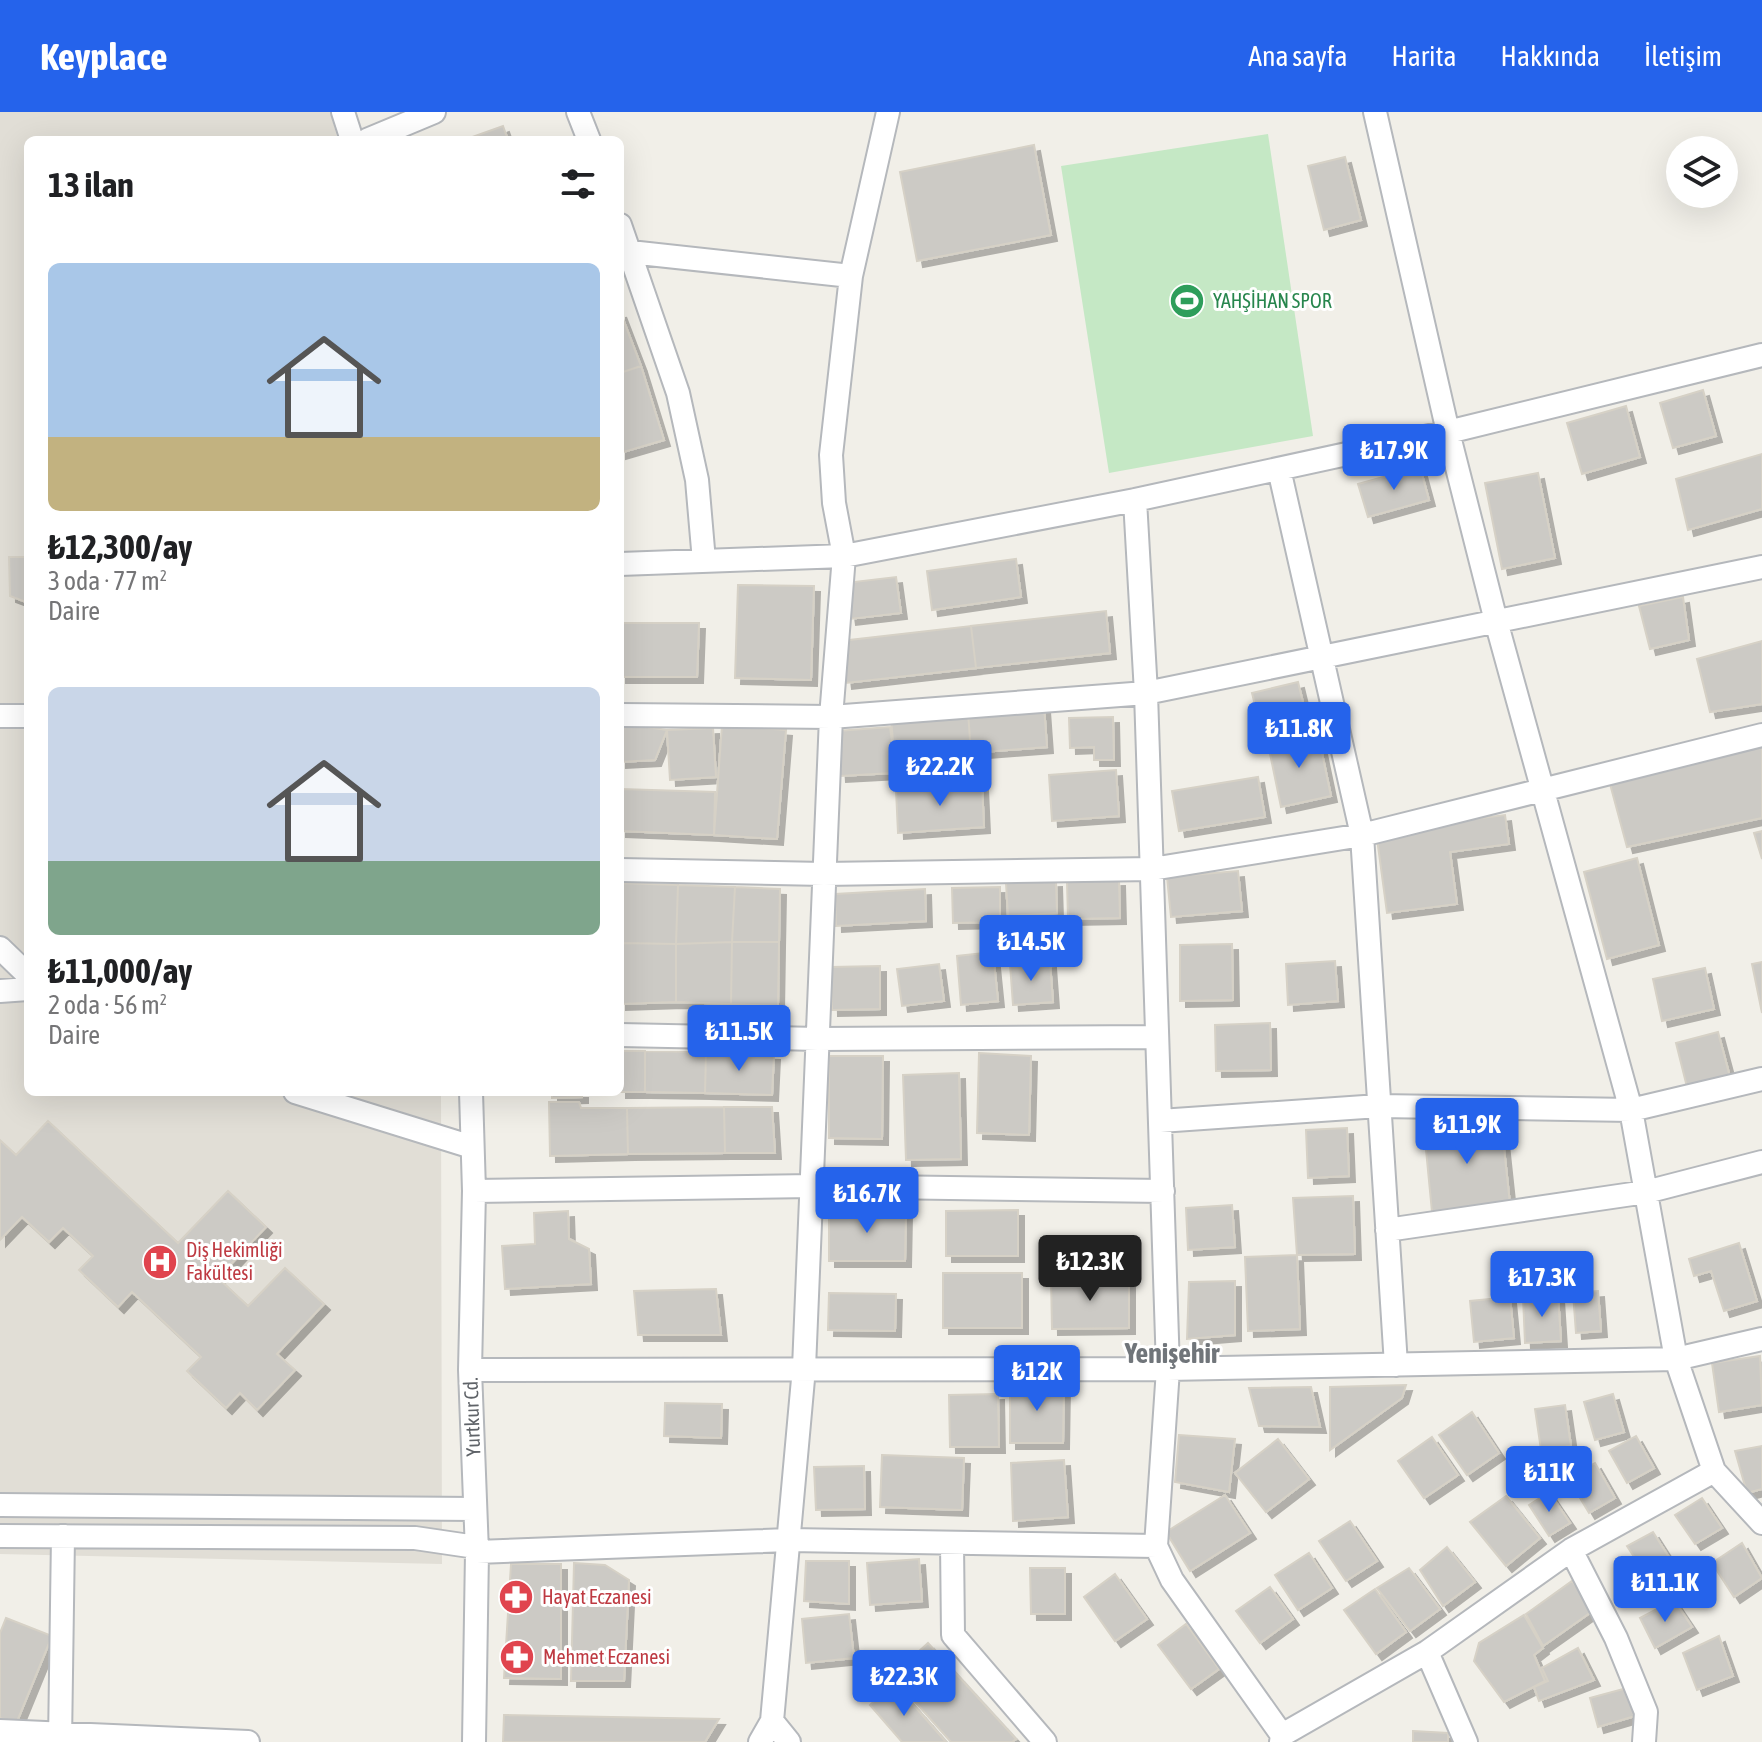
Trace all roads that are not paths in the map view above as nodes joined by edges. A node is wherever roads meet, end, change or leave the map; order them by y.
1 (343, 112) edge
2 (434, 112) edge
3 (578, 112) edge
4 (888, 112) edge
5 (1375, 112) edge
6 (351, 136) edge
7 (377, 136) edge
8 (587, 136) edge
9 (624, 236) edge
10 (630, 252) junction
11 (851, 276) junction
12 (1762, 355) edge
13 (1448, 432) junction
14 (1279, 469) junction
15 (1135, 500) junction
16 (844, 556) junction
17 (704, 561) junction
18 (624, 564) edge
19 (1762, 567) edge
20 (1496, 621) junction
21 (1322, 659) junction
22 (1146, 693) junction
23 (624, 715) edge
24 (0, 716) edge
25 (24, 716) edge
26 (831, 717) junction
27 (1762, 735) edge
28 (1543, 792) junction
29 (1362, 835) junction
30 (1152, 869) junction
31 (624, 870) edge
32 (824, 874) junction
33 (0, 948) edge
34 (24, 971) edge
35 (24, 989) edge
36 (0, 991) edge
37 (624, 1035) edge
38 (1157, 1037) junction
39 (818, 1039) junction
40 (1762, 1079) edge
41 (308, 1096) edge
42 (471, 1096) edge
43 (1379, 1106) junction
44 (1631, 1110) junction
45 (1160, 1121) junction
46 (472, 1147) junction
47 (1762, 1162) edge
48 (812, 1186) junction
49 (474, 1191) junction
50 (1163, 1191) junction
51 (1646, 1192) junction
52 (1387, 1230) junction
53 (1762, 1339) edge
54 (1676, 1359) junction
55 (1396, 1365) junction
56 (804, 1368) junction
57 (1168, 1369) junction
58 (470, 1370) junction
59 (1714, 1471) junction
60 (0, 1505) edge
61 (475, 1509) junction
62 (1761, 1517) edge
63 (0, 1536) edge
64 (63, 1536) junction
65 (789, 1540) junction
66 (952, 1543) junction
67 (1156, 1546) junction
68 (477, 1550) junction
69 (1571, 1550) junction
70 (1427, 1652) junction
71 (772, 1721) junction
72 (0, 1731) edge
73 (60, 1738) edge
74 (1282, 1738) edge
75 (248, 1742) edge
76 (474, 1742) edge
77 (760, 1742) edge
78 (789, 1742) edge
79 (1045, 1742) edge
80 (1466, 1742) edge
81 (1644, 1742) edge

1 - 6 street
2 - 7 street
3 - 8 street
4 - 11 street
5 - 13 street
9 - 10 street
10 - 11 street
10 - 17 street
11 - 16 street
12 - 13 street
13 - 14 street
13 - 20 street
14 - 15 street
14 - 21 street
15 - 16 street
15 - 22 street
16 - 17 street
16 - 26 street
17 - 18 street
19 - 20 street
20 - 21 street
20 - 28 street
21 - 22 street
21 - 29 street
22 - 26 street
22 - 30 street
23 - 26 street
24 - 25 street
26 - 32 street
27 - 28 street
28 - 29 street
28 - 44 street
29 - 30 street
29 - 43 street
30 - 32 street
30 - 38 street
31 - 32 street
32 - 39 street
33 - 34 street
35 - 36 street
37 - 39 street
38 - 39 street
38 - 45 street
39 - 48 street
40 - 44 street
41 - 46 street
42 - 46 street, Yurtkur Cd.
43 - 44 street
43 - 45 street
43 - 52 street
44 - 51 street
45 - 50 street
46 - 49 street, Yurtkur Cd.
47 - 51 street
48 - 49 street
48 - 50 street
48 - 56 street
49 - 58 street, Yurtkur Cd.
50 - 57 street
51 - 52 street
51 - 54 street
52 - 55 street
53 - 54 street
54 - 55 street
54 - 59 street
55 - 57 street
56 - 57 street
56 - 58 street
56 - 65 street
57 - 67 street
58 - 61 street, Yurtkur Cd.
59 - 62 street
59 - 69 street
60 - 61 street
61 - 68 street, Yurtkur Cd.
63 - 64 street
64 - 68 street
64 - 73 street
65 - 66 street
65 - 68 street
65 - 71 street
66 - 67 street
66 - 79 street
67 - 74 street
68 - 76 street, Yurtkur Cd.
69 - 70 street
69 - 81 street
70 - 74 street
70 - 80 street
71 - 77 street
71 - 78 street
72 - 73 street
73 - 75 street

